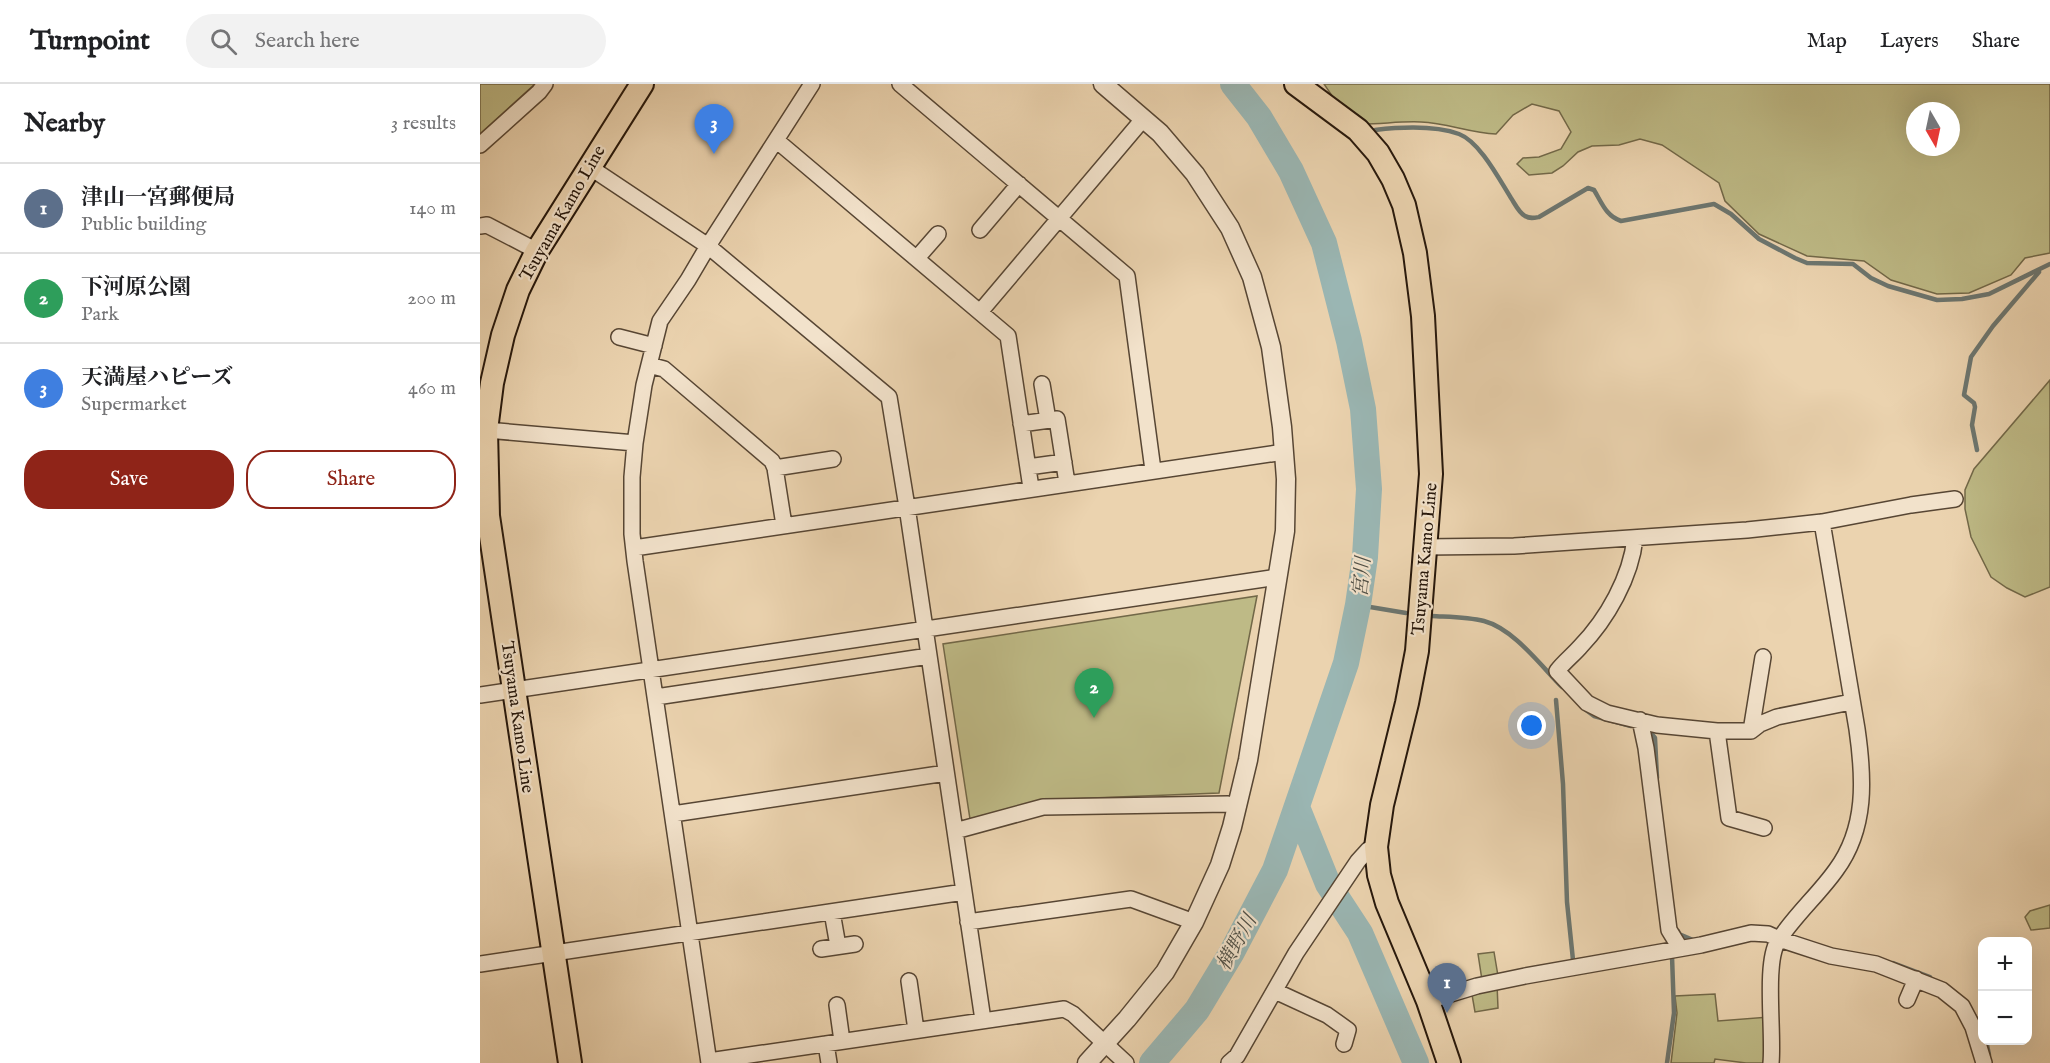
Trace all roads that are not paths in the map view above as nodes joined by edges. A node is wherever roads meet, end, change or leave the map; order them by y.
1 (545, 84) edge
2 (642, 84) edge
3 (812, 84) edge
4 (900, 84) edge
5 (1103, 84) edge
6 (1296, 84) edge
7 (1143, 118) junction
8 (776, 140) junction
9 (480, 145) edge
10 (588, 166) junction
11 (1019, 184) junction
12 (1059, 218) junction
13 (480, 226) edge
14 (980, 230) dead end
15 (938, 234) dead end
16 (708, 246) junction
17 (537, 251) junction
18 (917, 258) junction
19 (980, 312) junction
20 (619, 337) dead end
21 (654, 346) junction
22 (649, 365) junction
23 (1042, 384) dead end
24 (1048, 420) junction
25 (1021, 424) junction
26 (486, 430) junction
27 (635, 443) junction
28 (1284, 452) junction
29 (833, 459) dead end
30 (1064, 462) junction
31 (483, 468) edge
32 (775, 468) junction
33 (1028, 468) junction
34 (1153, 470) junction
35 (1067, 483) junction
36 (1031, 488) junction
37 (1955, 499) dead end
38 (907, 507) junction
39 (1822, 522) junction
40 (784, 525) junction
41 (1635, 538) junction
42 (1424, 547) junction
43 (634, 548) junction
44 (1278, 577) junction
45 (925, 629) junction
46 (929, 656) junction
47 (1763, 657) dead end
48 (652, 669) junction
49 (513, 689) junction
50 (480, 694) edge
51 (656, 698) junction
52 (1851, 702) junction
53 (1642, 726) junction
54 (1751, 730) junction
55 (1717, 731) junction
56 (946, 773) junction
57 (1238, 806) junction
58 (673, 814) junction
59 (1764, 828) dead end
60 (955, 831) junction
61 (1367, 854) junction
62 (964, 892) junction
63 (832, 912) junction
64 (968, 922) junction
65 (1194, 922) junction
66 (690, 932) junction
67 (1782, 936) junction
68 (855, 944) dead end
69 (838, 946) junction
70 (1680, 948) junction
71 (821, 949) dead end
72 (553, 953) junction
73 (480, 964) edge
74 (1916, 979) junction
75 (909, 981) dead end
76 (1275, 991) junction
77 (1907, 1000) dead end
78 (1428, 1001) junction
79 (837, 1005) dead end
80 (983, 1020) junction
81 (916, 1030) junction
82 (842, 1041) junction
83 (826, 1044) junction
84 (1344, 1044) dead end
85 (1116, 1053) edge
86 (1234, 1061) edge
87 (709, 1062) edge
88 (570, 1063) edge
89 (829, 1063) edge
90 (1087, 1063) edge
91 (1449, 1063) edge
92 (1771, 1063) edge
93 (1984, 1063) edge

1 - 9 street
2 - 10 main road, Tsuyama Kamo Line
3 - 8 street
4 - 11 street
5 - 7 street
6 - 42 main road, Tsuyama Kamo Line
7 - 12 street
7 - 28 street
8 - 16 street
8 - 18 street
10 - 16 street
10 - 17 main road, Tsuyama Kamo Line
11 - 12 street
11 - 14 street
12 - 19 street
12 - 34 street
13 - 17 street
15 - 18 street
16 - 21 street
16 - 38 street
17 - 26 main road, Tsuyama Kamo Line
18 - 19 street
19 - 25 street
20 - 21 street
21 - 22 street
22 - 27 street
22 - 32 street
23 - 24 street
24 - 25 street
24 - 30 street
25 - 33 street
26 - 27 street
26 - 31 main road, Tsuyama Kamo Line
27 - 43 street
28 - 34 street
28 - 44 street
29 - 32 street
30 - 33 street
30 - 35 street
31 - 49 main road, Tsuyama Kamo Line
32 - 40 street
33 - 36 street
34 - 35 street
35 - 36 street
36 - 38 street
37 - 39 street
38 - 40 street
38 - 45 street
39 - 41 street
39 - 52 street
40 - 43 street
41 - 42 street
41 - 53 street
42 - 61 main road, Tsuyama Kamo Line
43 - 48 street
44 - 45 street
44 - 57 street
45 - 46 street
45 - 48 street
46 - 51 street
46 - 56 street
47 - 54 street
48 - 49 street
48 - 51 street
49 - 50 street
49 - 72 main road, Tsuyama Kamo Line
51 - 58 street
52 - 54 street
52 - 67 street
53 - 55 street
53 - 70 street
54 - 55 street
55 - 59 street
56 - 58 street
56 - 60 street
57 - 60 street
57 - 65 street
58 - 66 street
60 - 62 street
61 - 76 street
61 - 78 main road, Tsuyama Kamo Line
62 - 63 street
62 - 64 street
63 - 66 street
63 - 69 street
64 - 65 street
64 - 80 street
65 - 85 street
66 - 72 street
66 - 87 street
67 - 70 street
67 - 74 street
67 - 92 street
68 - 69 street
69 - 71 street
70 - 78 street
72 - 73 street
72 - 88 main road, Tsuyama Kamo Line
74 - 77 street
74 - 93 street
75 - 81 street
76 - 84 street
76 - 86 street
78 - 91 main road, Tsuyama Kamo Line
79 - 82 street
80 - 81 street
80 - 85 street
81 - 82 street
82 - 83 street
83 - 87 street
83 - 89 street
85 - 90 street

